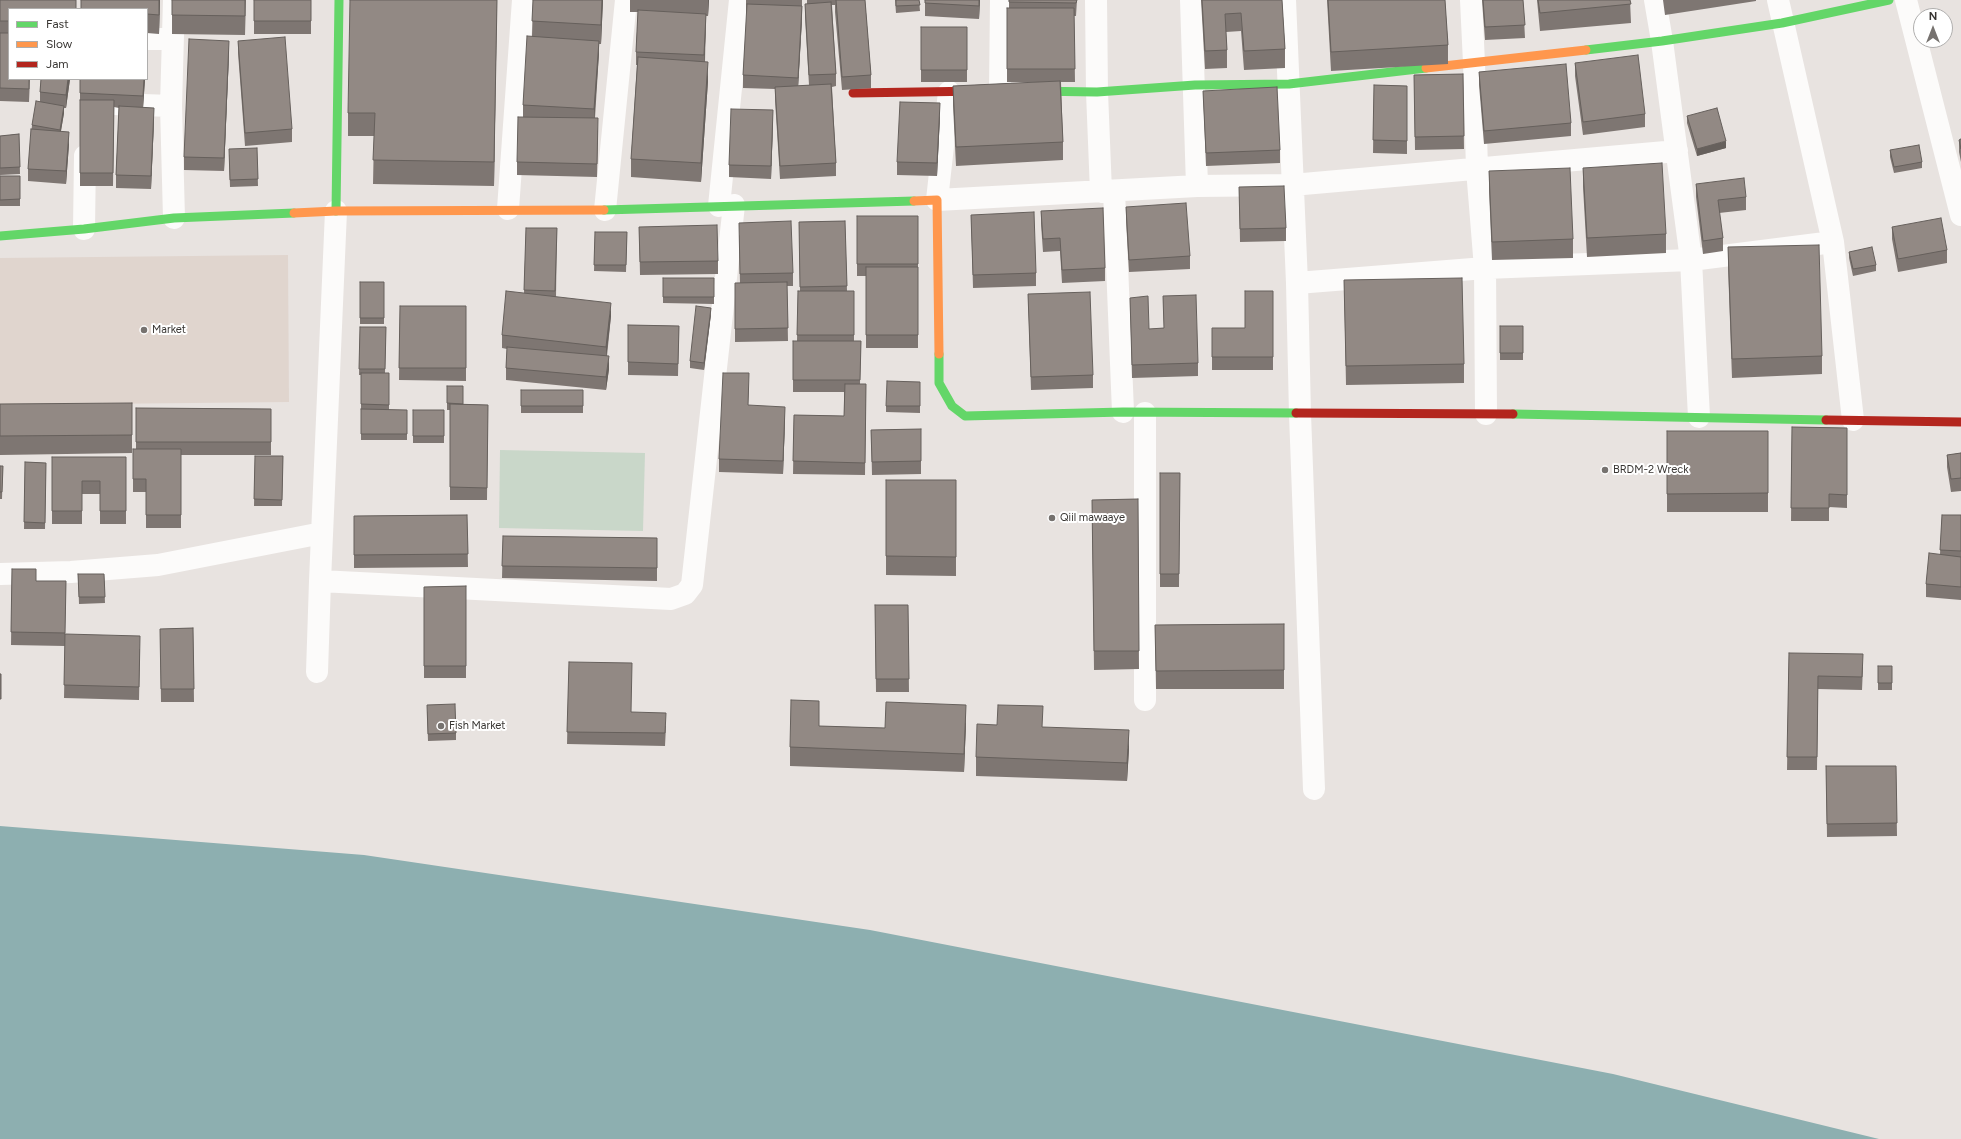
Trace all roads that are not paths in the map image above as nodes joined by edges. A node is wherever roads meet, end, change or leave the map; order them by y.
1 (174, 0) edge
2 (339, 0) edge
3 (523, 0) edge
4 (626, 0) edge
5 (740, 0) edge
6 (1001, 0) edge
7 (1096, 0) edge
8 (1191, 0) edge
9 (1285, 0) edge
10 (1470, 0) edge
11 (1655, 0) edge
12 (1778, 0) edge
13 (1889, 0) edge
14 (1906, 0) edge
15 (1782, 23) junction
16 (148, 39) edge
17 (172, 39) junction
18 (1662, 41) junction
19 (1474, 62) junction
20 (1290, 84) junction
21 (1195, 85) junction
22 (1004, 90) joint
23 (1022, 91) edge
24 (949, 92) junction
25 (1096, 92) junction
26 (853, 93) edge
27 (94, 103) edge
28 (171, 106) junction
29 (86, 134) edge
30 (1677, 151) junction
31 (1477, 170) junction
32 (1292, 185) junction
33 (1197, 186) junction
34 (1107, 191) junction
35 (937, 200) junction
36 (726, 205) junction
37 (508, 209) junction
38 (605, 210) junction
39 (336, 211) junction
40 (1961, 215) edge
41 (174, 218) junction
42 (84, 229) junction
43 (0, 236) edge
44 (1833, 242) junction
45 (1691, 260) junction
46 (1485, 268) junction
47 (1297, 283) junction
48 (1123, 412) junction
49 (1145, 414) junction
50 (1300, 414) junction
51 (1486, 414) junction
52 (1700, 417) junction
53 (1853, 420) junction
54 (1961, 422) edge
55 (322, 534) junction
56 (0, 574) edge
57 (320, 581) junction
58 (317, 672) dead end
59 (1145, 700) dead end
60 (1314, 789) dead end

1 - 17 street
2 - 39 street
3 - 37 street
4 - 38 street
5 - 36 street
6 - 22 street
7 - 25 street
8 - 21 street
9 - 20 street
10 - 19 street
11 - 18 street
12 - 15 street
13 - 15 street
14 - 40 street
15 - 18 street
15 - 44 street
16 - 17 street
17 - 28 street
18 - 19 street
18 - 30 street
19 - 20 street
19 - 31 street
20 - 21 street
20 - 32 street
21 - 25 street
21 - 33 street
22 - 24 street
23 - 25 street
24 - 26 street
24 - 35 street
25 - 34 street
27 - 28 street
28 - 41 street
29 - 42 street
30 - 31 street
30 - 45 street
31 - 32 street
31 - 46 street
32 - 33 street
32 - 47 street
33 - 34 street
34 - 35 street
34 - 48 street
35 - 36 street
35 - 48 street
36 - 38 street
36 - 57 street
37 - 38 street
37 - 39 street
39 - 41 street
39 - 55 street
41 - 42 street
42 - 43 street
44 - 45 street
44 - 53 street
45 - 46 street
45 - 52 street
46 - 47 street
46 - 51 street
47 - 50 street
48 - 49 street
49 - 50 street
49 - 59 street
50 - 51 street
50 - 60 street
51 - 52 street
52 - 53 street
53 - 54 street
55 - 56 street
55 - 57 street
57 - 58 street

